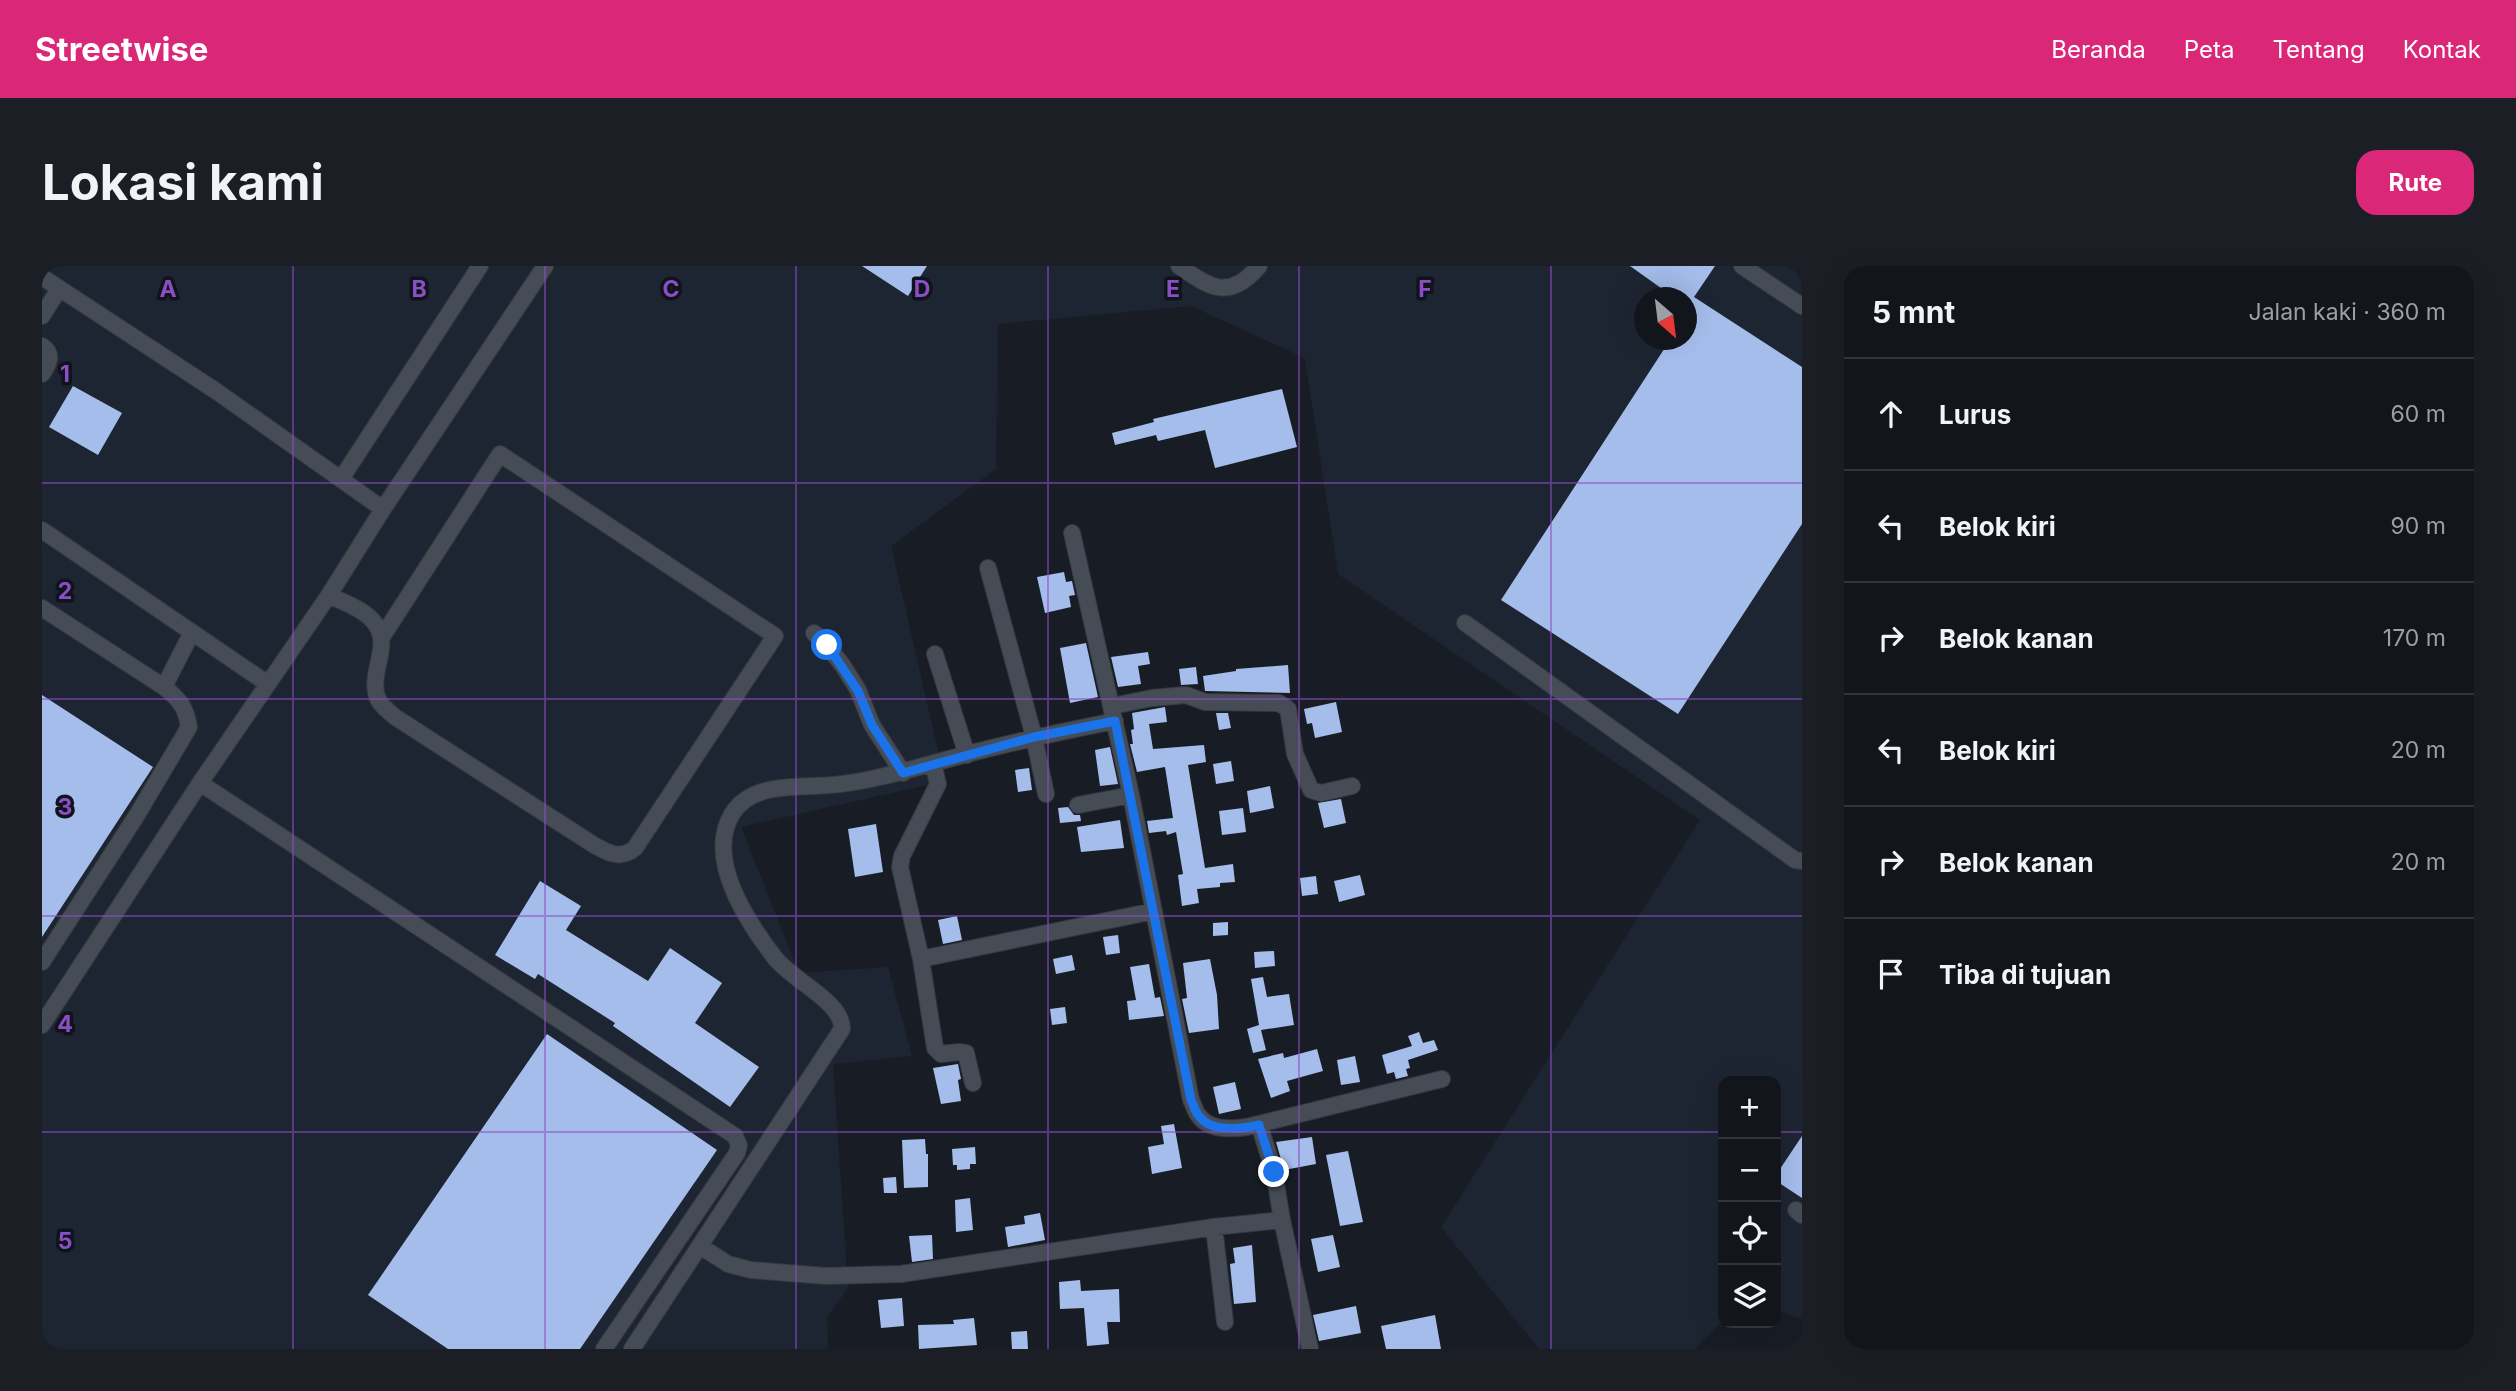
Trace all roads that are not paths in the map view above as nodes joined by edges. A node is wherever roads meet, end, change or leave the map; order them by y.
1 (480, 266) edge
2 (545, 266) edge
3 (1179, 266) edge
4 (1259, 266) edge
5 (1742, 266) edge
6 (42, 277) edge
7 (59, 289) junction
8 (1802, 306) edge
9 (42, 316) edge
10 (42, 346) edge
11 (42, 374) edge
12 (341, 479) junction
13 (383, 509) junction
14 (42, 530) edge
15 (1072, 533) dead end
16 (988, 568) dead end
17 (329, 594) junction
18 (42, 608) edge
19 (1465, 623) dead end
20 (192, 632) junction
21 (814, 633) dead end
22 (382, 637) junction
23 (935, 654) dead end
24 (268, 684) junction
25 (164, 687) junction
26 (1114, 713) junction
27 (1034, 737) junction
28 (967, 755) junction
29 (933, 763) junction
30 (903, 773) junction
31 (200, 783) junction
32 (1352, 786) dead end
33 (1046, 794) dead end
34 (1131, 795) junction
35 (1078, 805) dead end
36 (1802, 861) edge
37 (1154, 911) junction
38 (921, 959) junction
39 (42, 962) edge
40 (42, 1025) edge
41 (1442, 1079) dead end
42 (973, 1083) dead end
43 (1259, 1125) junction
44 (1282, 1220) junction
45 (1214, 1227) junction
46 (700, 1246) junction
47 (1224, 1322) dead end
48 (604, 1349) edge
49 (632, 1349) edge
50 (1310, 1349) edge

1 - 12 street
2 - 13 street
3 - 4 street
5 - 8 street
6 - 7 street
7 - 9 street
7 - 12 street
10 - 11 street
12 - 13 street
13 - 17 street
14 - 20 street
15 - 26 street
16 - 27 street
17 - 22 street
17 - 24 street
18 - 25 street
19 - 36 street
20 - 24 street
20 - 25 street
21 - 30 street
22 - 22 street
23 - 28 street
24 - 31 street
25 - 39 street
26 - 27 street
26 - 32 street
26 - 34 street
27 - 28 street
27 - 33 street
28 - 29 street
29 - 30 street
29 - 38 street
30 - 46 street
31 - 40 street
31 - 48 street
34 - 35 street
34 - 37 street
37 - 38 street
37 - 43 street
38 - 42 street
41 - 43 street
43 - 44 street
44 - 45 street
44 - 50 street
45 - 46 street
45 - 47 street
46 - 49 street

